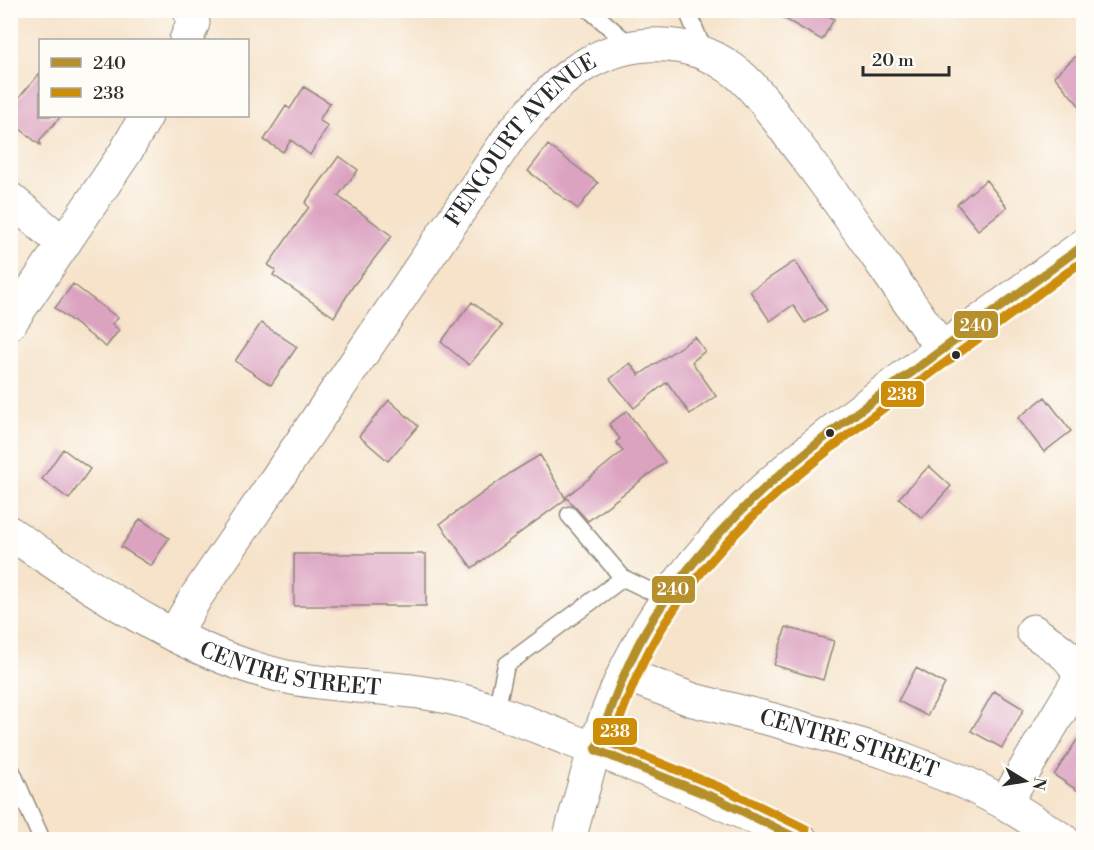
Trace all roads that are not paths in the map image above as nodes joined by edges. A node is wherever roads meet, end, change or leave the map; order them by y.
1 (190, 10) edge
2 (590, 10) edge
3 (687, 10) edge
4 (186, 39) edge
5 (631, 46) junction
6 (705, 54) junction
7 (145, 117) edge
8 (10, 199) edge
9 (64, 244) junction
10 (1083, 245) edge
11 (10, 323) edge
12 (942, 349) junction
13 (569, 515) dead end
14 (10, 533) edge
15 (623, 579) junction
16 (667, 599) junction
17 (1033, 632) dead end
18 (174, 635) junction
19 (624, 674) junction
20 (496, 711) junction
21 (596, 750) junction
22 (10, 767) edge
23 (1005, 803) junction
24 (42, 840) edge
25 (568, 840) edge
26 (801, 840) edge
27 (1063, 840) edge

1 - 4 street
2 - 5 lane
3 - 6 lane
5 - 6 street, FENCOURT AVENUE
5 - 18 street, FENCOURT AVENUE
6 - 12 street, FENCOURT AVENUE
7 - 9 street
8 - 9 street
9 - 11 street
10 - 12 street
12 - 16 street
13 - 15 lane
14 - 18 street, CENTRE STREET
15 - 16 lane
15 - 20 lane
16 - 19 street
17 - 23 street
18 - 20 street, CENTRE STREET
19 - 21 street
19 - 23 street, CENTRE STREET
20 - 21 street, CENTRE STREET
21 - 25 street
21 - 26 street, CENTRE STREET
22 - 24 lane
23 - 27 street, CENTRE STREET

